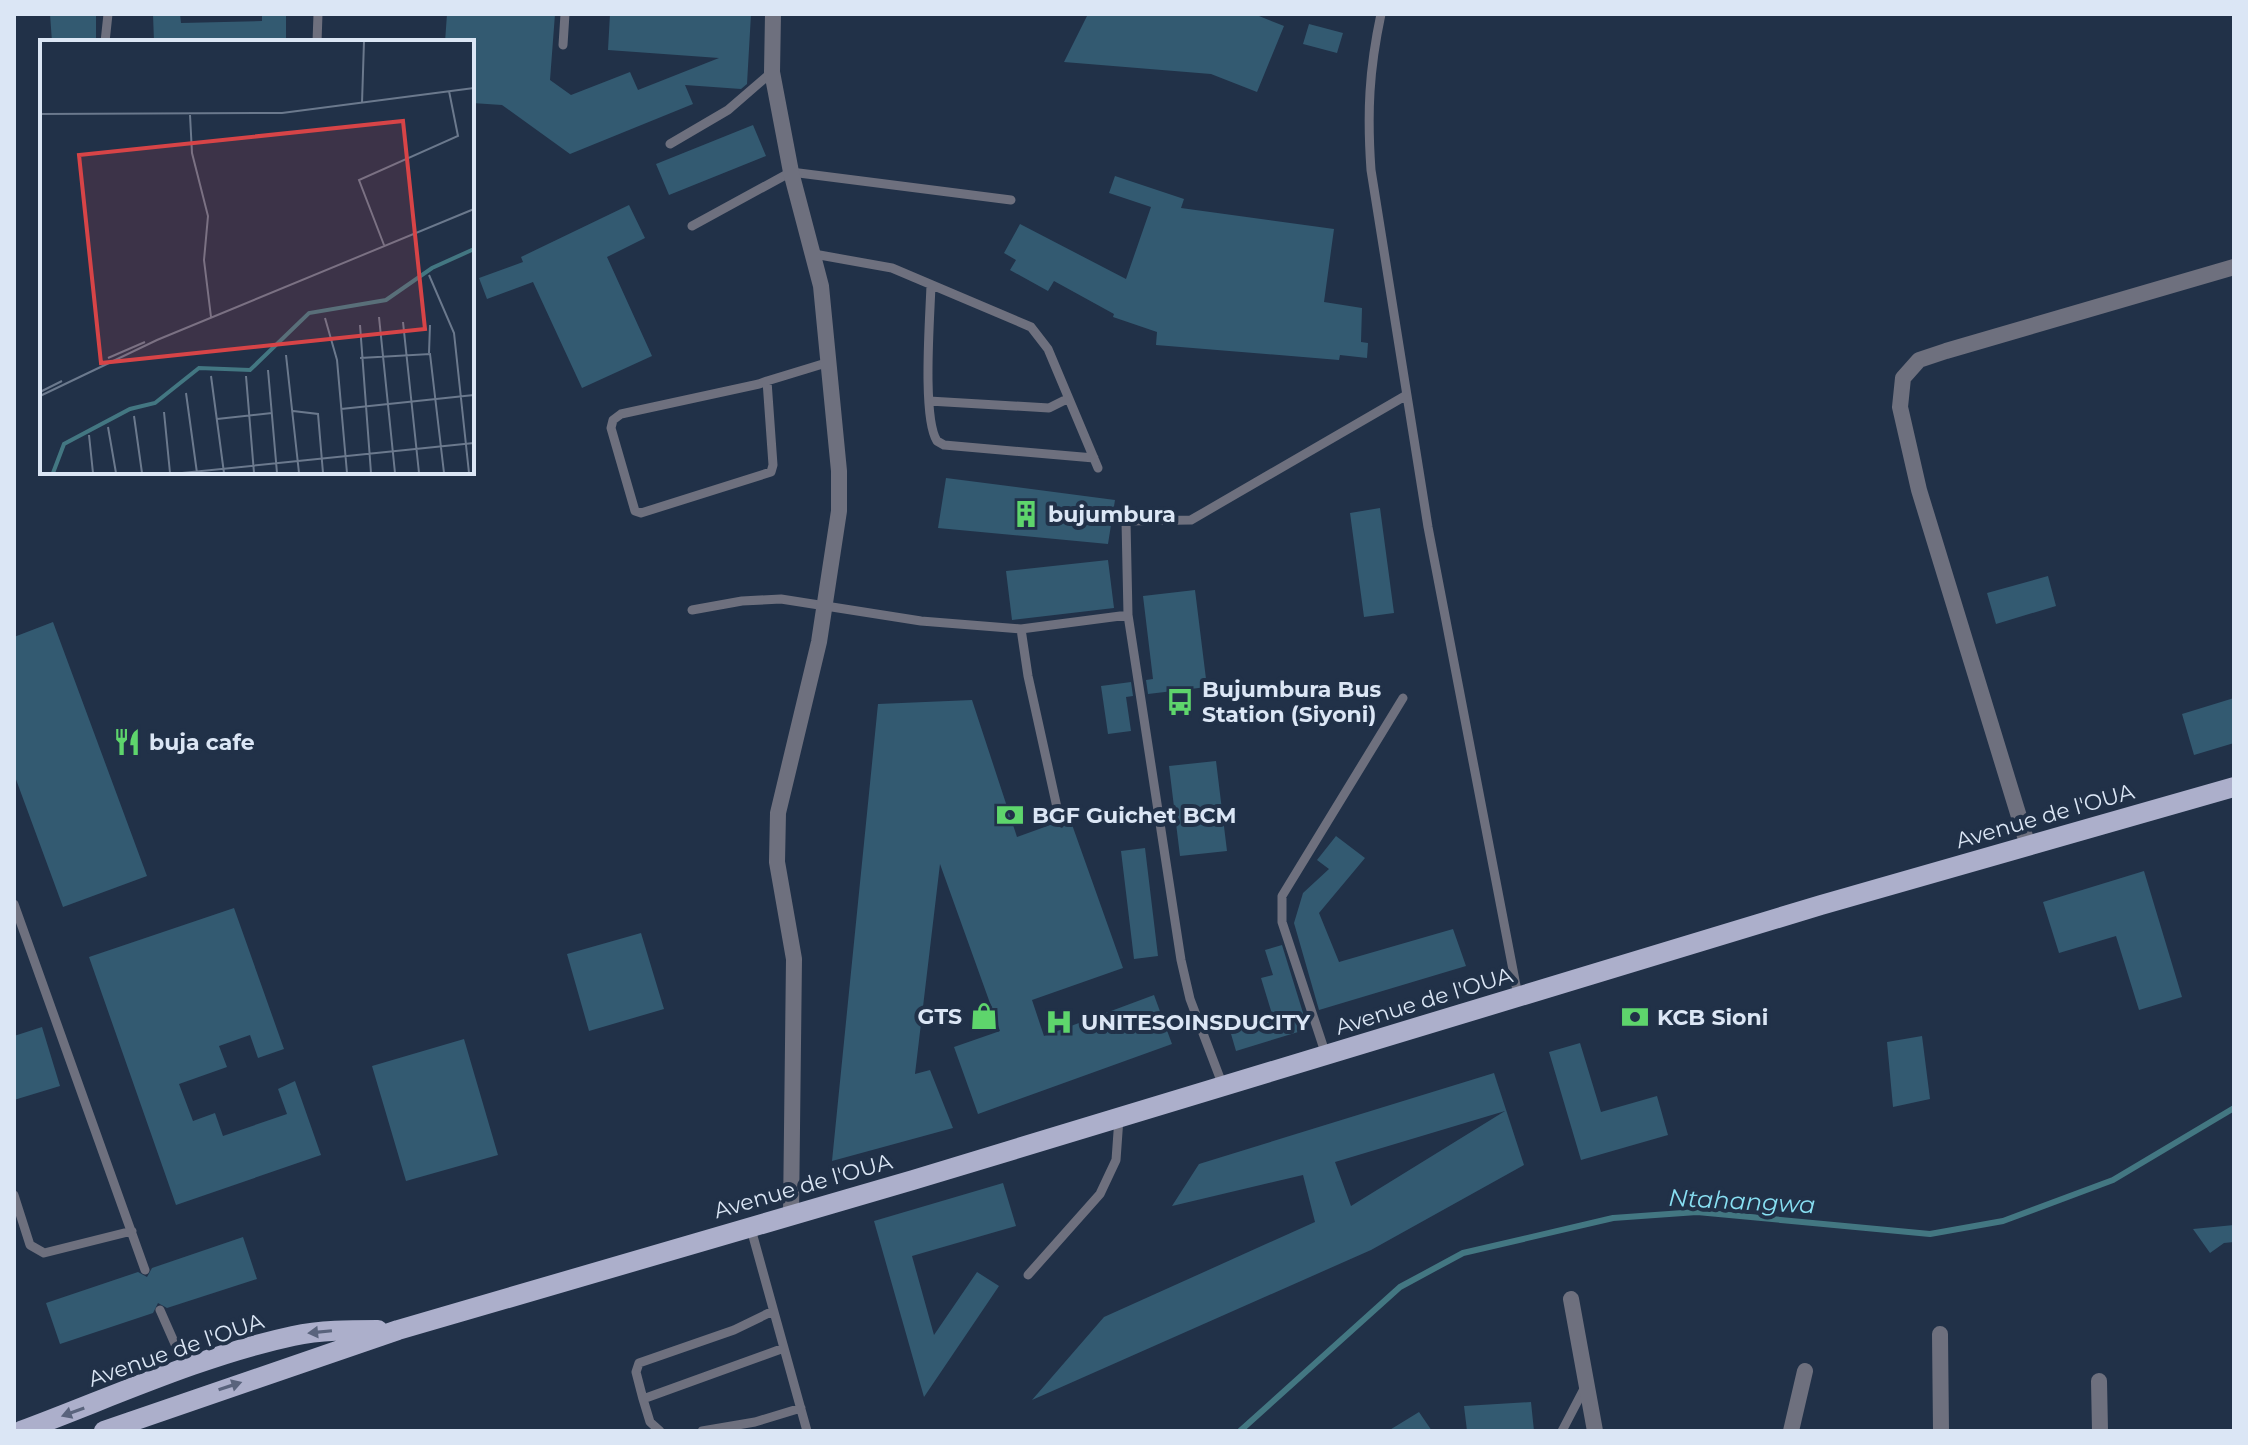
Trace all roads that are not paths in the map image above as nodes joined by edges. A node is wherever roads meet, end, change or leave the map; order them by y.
1 (108, 14) edge
2 (318, 14) edge
3 (565, 14) edge
4 (773, 14) edge
5 (1381, 14) edge
6 (105, 40) edge
7 (317, 40) edge
8 (563, 45) dead end
9 (772, 72) junction
10 (670, 144) dead end
11 (791, 172) junction
12 (1011, 200) dead end
13 (692, 226) dead end
14 (814, 254) junction
15 (2234, 267) edge
16 (931, 285) junction
17 (826, 363) junction
18 (767, 381) junction
19 (1405, 396) junction
20 (1067, 399) junction
21 (929, 401) junction
22 (825, 607) junction
23 (692, 610) dead end
24 (1128, 615) junction
25 (1021, 629) junction
26 (1403, 698) dead end
27 (2234, 787) edge
28 (1060, 821) dead end
29 (2028, 846) junction
30 (14, 904) edge
31 (1518, 997) junction
32 (1326, 1055) junction
33 (1223, 1086) junction
34 (1119, 1118) junction
35 (14, 1195) edge
36 (791, 1214) junction
37 (750, 1225) junction
38 (132, 1231) junction
39 (145, 1270) dead end
40 (1028, 1275) dead end
41 (1571, 1299) dead end
42 (160, 1310) dead end
43 (773, 1311) junction
44 (398, 1330) junction
45 (1940, 1334) dead end
46 (784, 1348) junction
47 (186, 1369) junction
48 (1805, 1371) dead end
49 (2099, 1381) dead end
50 (1586, 1385) junction
51 (200, 1396) junction
52 (643, 1399) junction
53 (801, 1408) junction
54 (21, 1431) edge
55 (104, 1431) edge
56 (660, 1431) edge
57 (702, 1431) edge
58 (807, 1431) edge
59 (1562, 1431) edge
60 (1595, 1431) edge
61 (1791, 1431) edge
62 (1941, 1431) edge
63 (2100, 1431) edge

1 - 6 lane
2 - 7 lane
3 - 8 lane
4 - 9 street
5 - 19 lane
9 - 10 lane
9 - 11 street
11 - 12 lane
11 - 13 lane
11 - 14 street
14 - 16 lane
14 - 17 street
15 - 29 street
16 - 20 lane
16 - 21 lane
17 - 18 lane
17 - 22 street
18 - 18 lane
19 - 24 lane
19 - 31 lane
20 - 21 lane
20 - 21 lane
22 - 23 lane
22 - 25 lane
22 - 36 street
24 - 25 lane
24 - 33 lane
25 - 28 lane
26 - 32 lane
27 - 29 main road, Avenue de l'OUA
29 - 31 main road, Avenue de l'OUA
30 - 38 lane
31 - 32 main road, Avenue de l'OUA
32 - 33 main road, Avenue de l'OUA
33 - 34 main road, Avenue de l'OUA
34 - 36 main road, Avenue de l'OUA
34 - 40 lane
35 - 38 lane
36 - 37 main road, Avenue de l'OUA
37 - 43 lane
37 - 44 main road, Avenue de l'OUA
38 - 39 lane
41 - 50 street
42 - 47 lane
43 - 46 lane
43 - 52 lane
44 -> 47 main road, Avenue de l'OUA
51 -> 44 main road, Avenue de l'OUA
45 - 62 street
46 - 52 lane
46 - 53 lane
47 - 51 main road
47 -> 54 main road, Avenue de l'OUA
48 - 61 street
49 - 63 street
50 - 59 lane
50 - 60 street
51 - 55 main road, Avenue de l'OUA
52 - 56 lane
53 - 57 lane
53 - 58 lane

